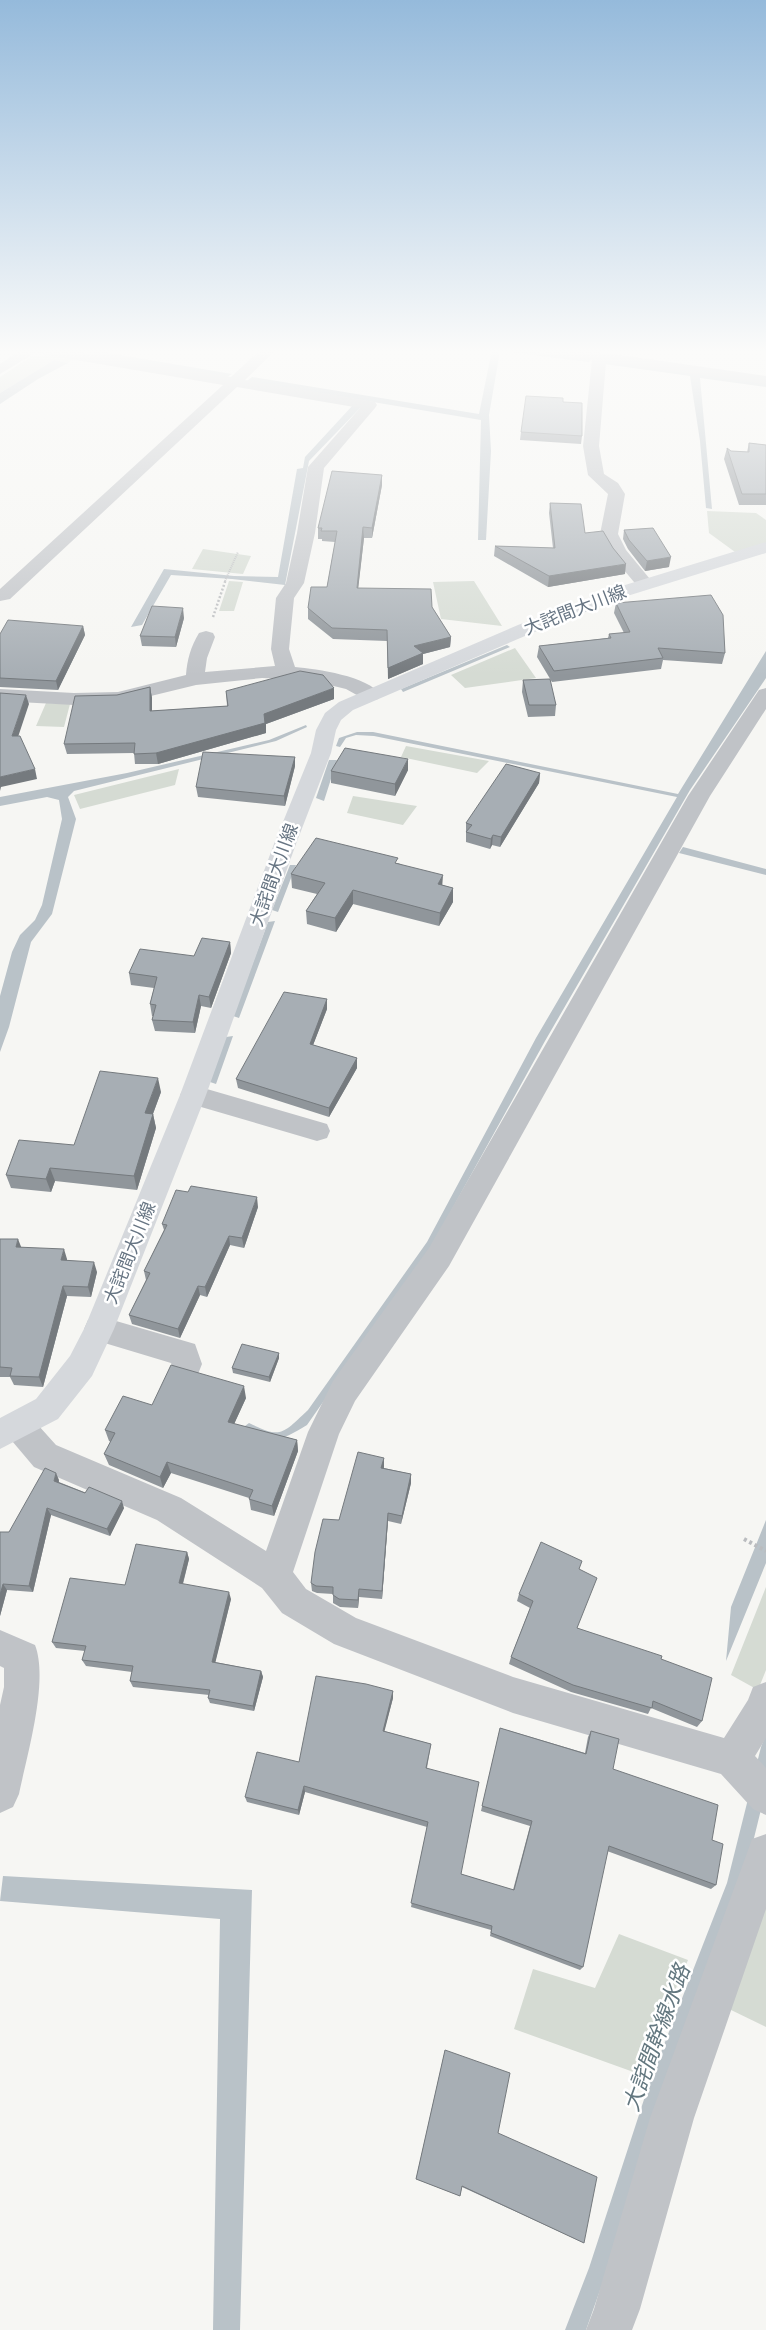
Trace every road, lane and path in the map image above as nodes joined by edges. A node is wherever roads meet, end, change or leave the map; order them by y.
1 (151, 458) edge
2 (324, 458) edge
3 (593, 458) edge
4 (766, 547) edge
5 (238, 552) dead end
6 (645, 584) junction
7 (0, 596) edge
8 (206, 637) joint
9 (287, 673) junction
10 (195, 679) junction
11 (371, 694) junction
12 (766, 694) edge
13 (0, 695) edge
14 (193, 1095) junction
15 (317, 1131) dead end
16 (99, 1329) junction
17 (187, 1364) dead end
18 (9, 1430) edge
19 (744, 1539) dead end
20 (766, 1551) edge
21 (274, 1576) junction
22 (0, 1648) edge
23 (766, 1700) edge
24 (748, 1776) edge
25 (0, 1794) edge
26 (766, 1853) edge
27 (609, 2330) edge

1 - 7 street
2 - 9 street
3 - 6 street
4 - 6 main road, 大詫間大川線
5 - 8 path
6 - 11 main road, 大詫間大川線
8 - 10 street
9 - 10 street
9 - 11 street
10 - 13 street
11 - 14 main road, 大詫間大川線
12 - 21 street
14 - 15 street
14 - 16 main road, 大詫間大川線
16 - 17 street
16 - 18 main road, 大詫間大川線
18 - 21 street
19 - 20 path
21 - 24 street
22 - 25 street
23 - 24 street
26 - 27 street

